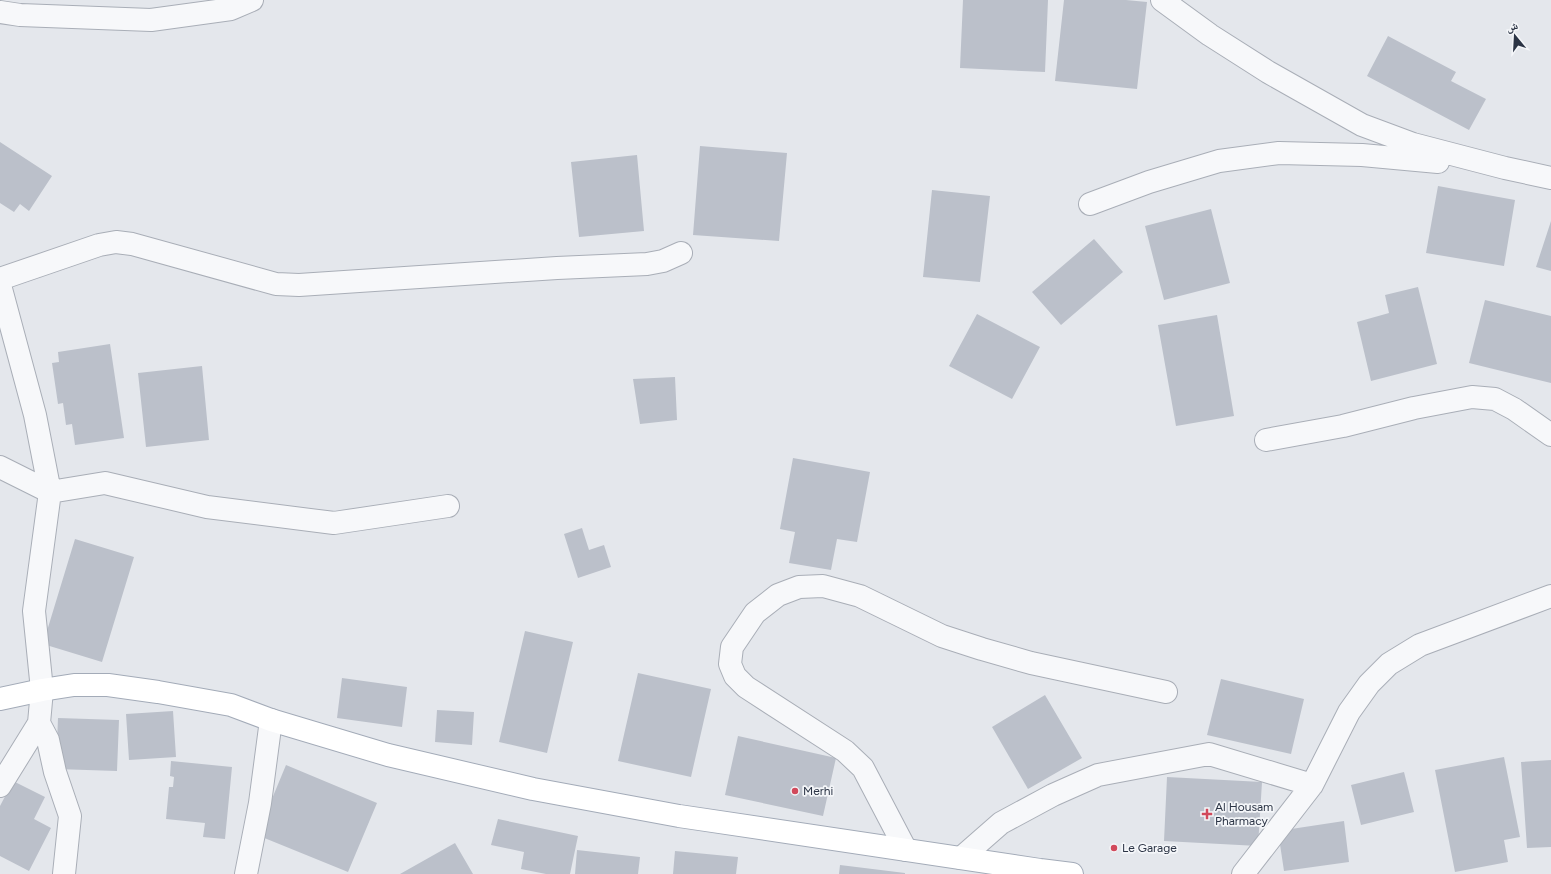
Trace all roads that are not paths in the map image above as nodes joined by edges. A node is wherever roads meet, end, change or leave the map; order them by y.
1 (1162, 0) edge
2 (245, 2) edge
3 (0, 12) edge
4 (1505, 168) junction
5 (1551, 178) edge
6 (1090, 204) dead end
7 (681, 254) dead end
8 (0, 279) edge
9 (0, 285) edge
10 (1551, 435) edge
11 (1266, 440) dead end
12 (0, 467) edge
13 (50, 492) junction
14 (448, 506) dead end
15 (1551, 596) edge
16 (42, 690) junction
17 (1166, 692) dead end
18 (0, 700) edge
19 (271, 720) junction
20 (39, 723) junction
21 (1312, 785) junction
22 (0, 786) edge
23 (906, 850) junction
24 (961, 858) junction
25 (248, 870) edge
26 (64, 874) edge
27 (1072, 874) edge
28 (1243, 874) edge

1 - 4 street
2 - 3 street
4 - 5 street
4 - 6 street
7 - 8 street
9 - 13 street
10 - 11 street
12 - 13 street
13 - 14 street
13 - 16 street
15 - 21 street
16 - 18 main road
16 - 19 main road
16 - 20 street
17 - 23 street
19 - 23 main road
19 - 25 street
20 - 22 street
20 - 26 street
21 - 24 street
21 - 28 street
23 - 24 main road
24 - 27 main road

